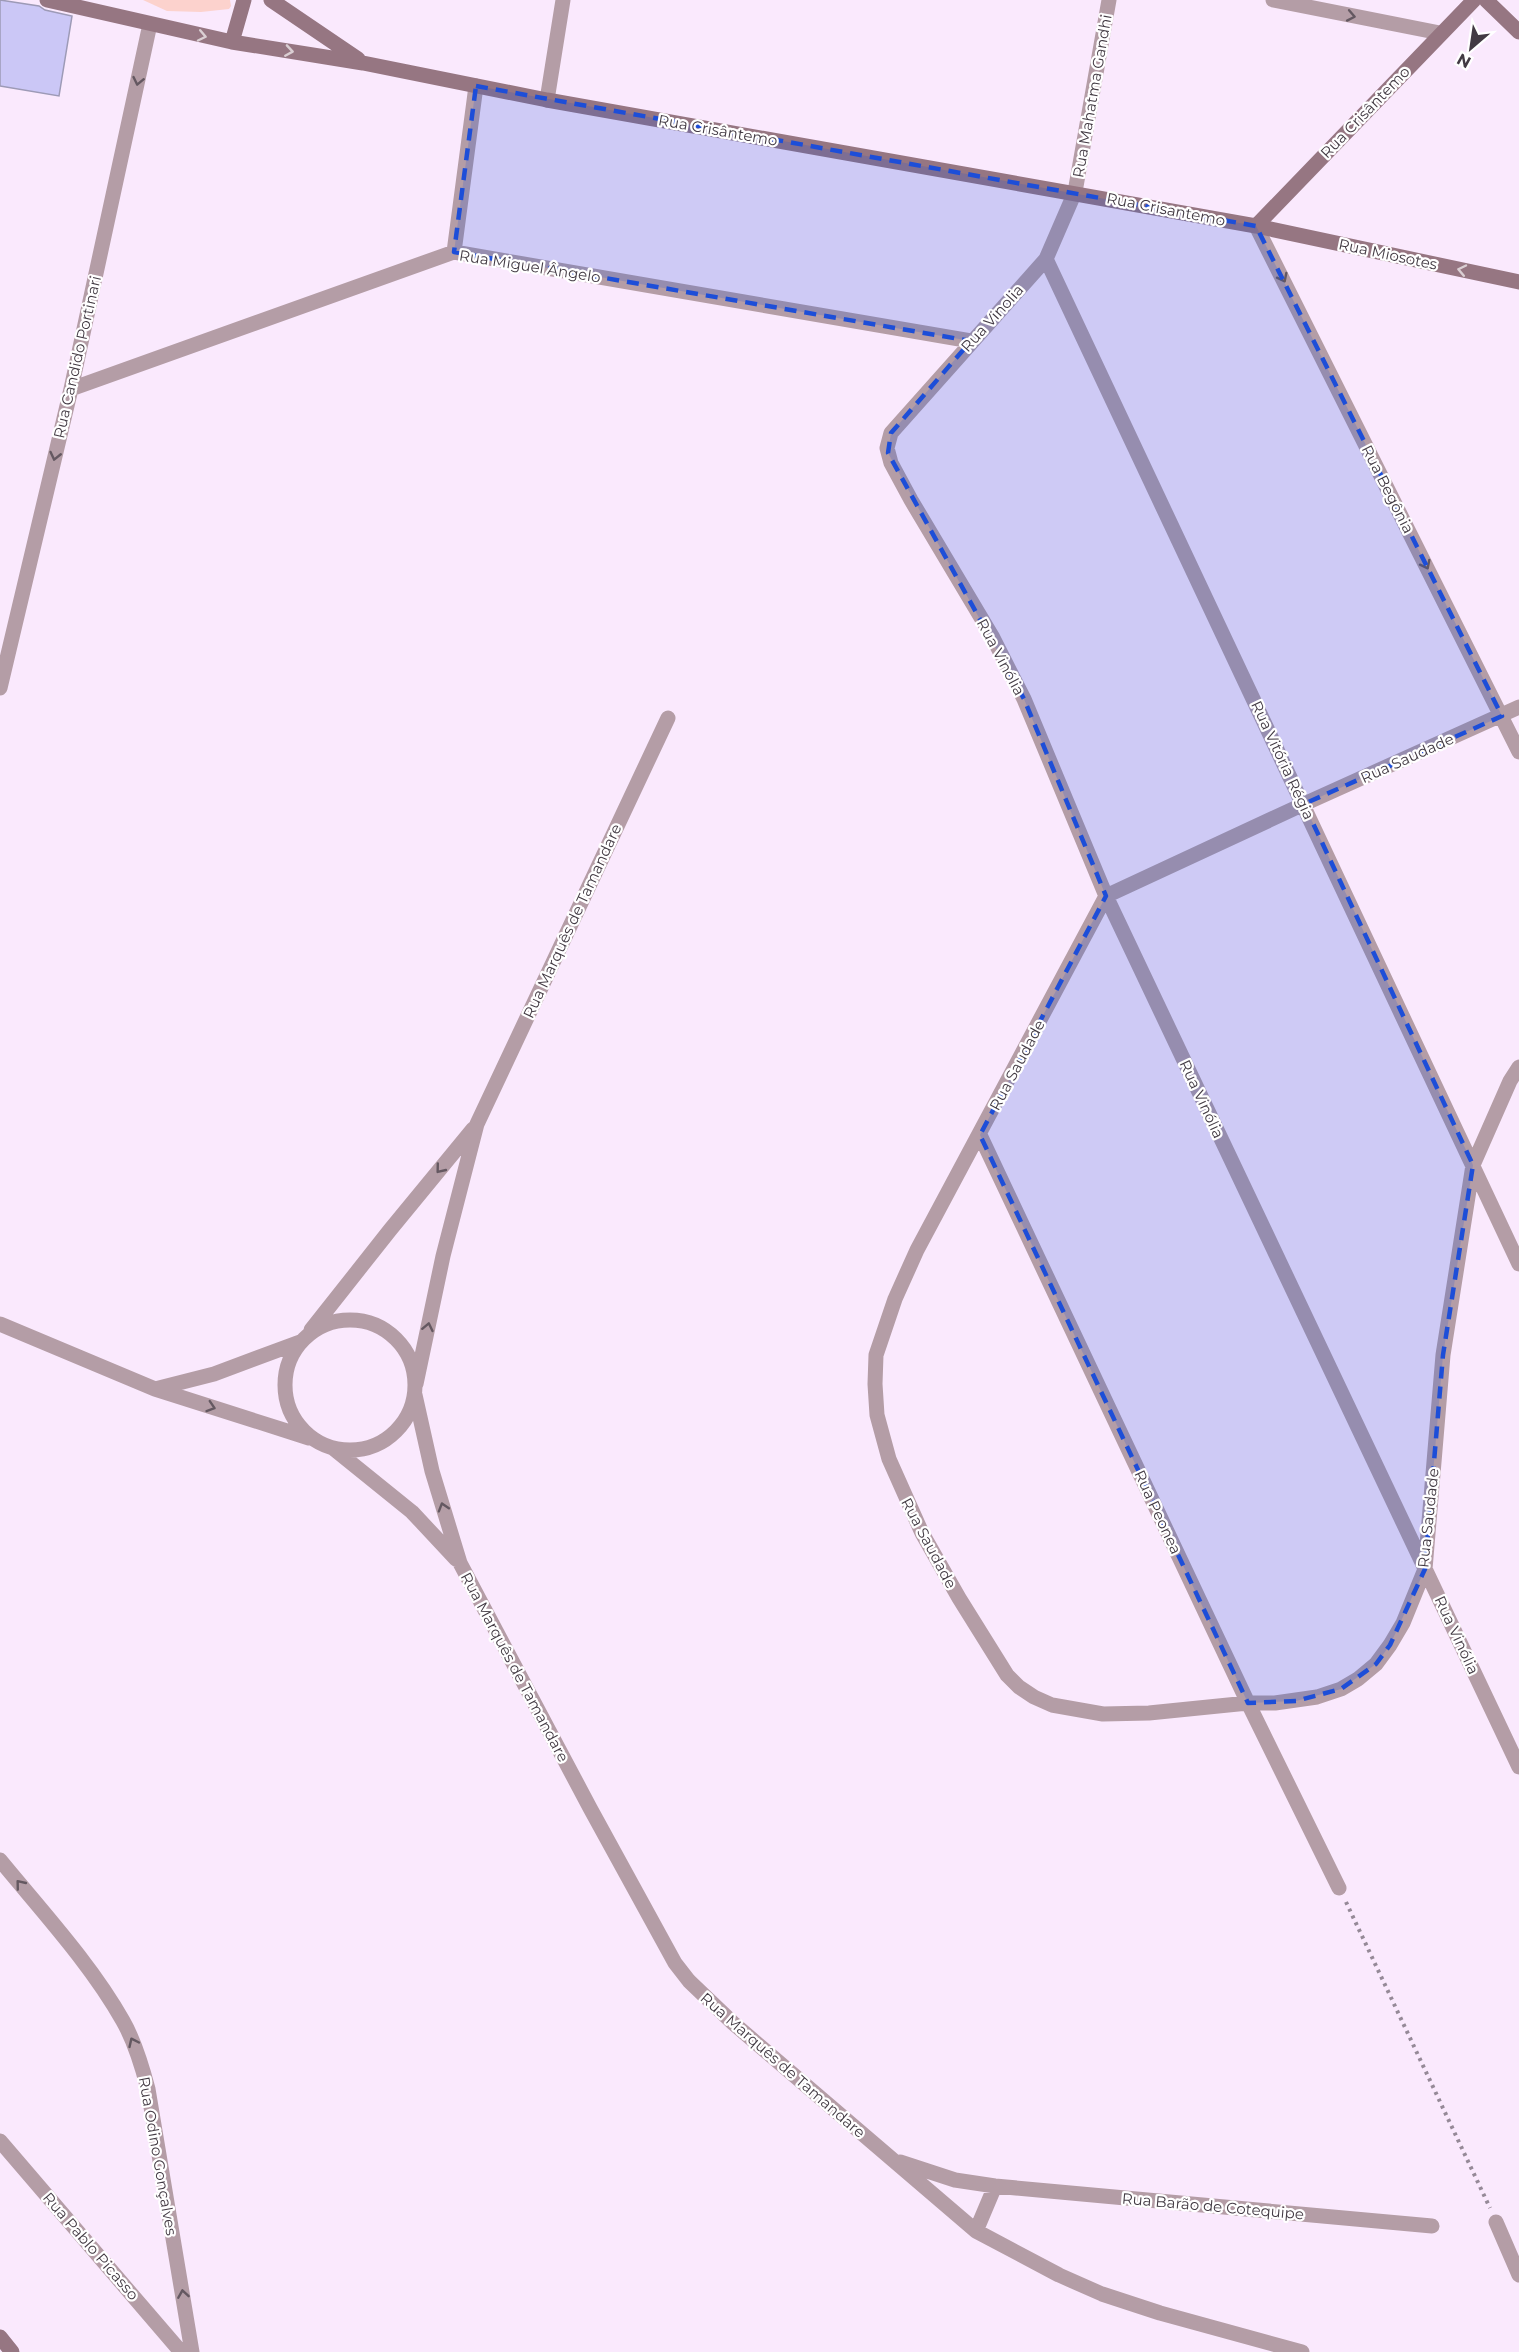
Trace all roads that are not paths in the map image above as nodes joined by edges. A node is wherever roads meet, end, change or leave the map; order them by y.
1 (47, 0) edge
2 (244, 0) edge
3 (271, 0) edge
4 (563, 0) edge
5 (1109, 0) edge
6 (1273, 0) edge
7 (1474, 0) edge
8 (1486, 0) edge
9 (103, 7) edge
10 (150, 24) junction
11 (1519, 32) edge
12 (1440, 33) junction
13 (232, 42) junction
14 (363, 63) junction
15 (476, 86) junction
16 (547, 100) junction
17 (1075, 192) junction
18 (1257, 226) junction
19 (454, 252) junction
20 (1046, 259) junction
21 (1519, 282) edge
22 (972, 341) junction
23 (71, 389) junction
24 (891, 433) joint
25 (1, 682) edge
26 (1519, 707) edge
27 (1502, 716) junction
28 (668, 718) dead end
29 (1519, 752) edge
30 (1304, 804) junction
31 (1106, 896) junction
32 (1519, 1067) edge
33 (477, 1124) junction
34 (980, 1135) junction
35 (1473, 1165) junction
36 (1519, 1264) edge
37 (0, 1324) edge
38 (304, 1339) junction
39 (155, 1389) junction
40 (416, 1389) junction
41 (312, 1438) junction
42 (334, 1449) junction
43 (460, 1563) junction
44 (1425, 1569) junction
45 (1248, 1703) junction
46 (1519, 1767) edge
47 (0, 1860) edge
48 (1339, 1888) road end
49 (0, 2141) edge
50 (892, 2159) junction
51 (995, 2186) junction
52 (1496, 2222) road end
53 (1432, 2226) dead end
54 (976, 2231) junction
55 (1519, 2275) edge
56 (0, 2337) edge
57 (12, 2352) edge
58 (181, 2352) edge
59 (192, 2352) edge
60 (1302, 2352) edge

1 - 9 main road, Rua Crisântemo
2 - 13 main road
3 - 14 main road, Rua Crisântemo
4 - 16 street
5 - 17 street, Rua Mahatma Gandhi
6 -> 12 street
7 - 12 main road, Rua Crisântemo
8 - 11 main road
9 - 10 main road, Rua Crisântemo
10 -> 13 main road, Rua Crisântemo
10 -> 23 street, Rua Candido Portinari
12 - 18 main road, Rua Crisântemo
13 -> 14 main road, Rua Crisântemo
14 - 15 main road, Rua Crisântemo
15 - 16 main road, Rua Crisântemo
15 - 19 street
16 - 17 main road, Rua Crisântemo
17 - 18 main road, Rua Crisantemo
17 - 20 street, Rua Vinolia
21 -> 18 main road, Rua Miosotes
18 -> 27 street, Rua Begônia
19 - 22 street, Rua Miguel Ângelo
19 - 23 street, Rua Miguel Ângelo
20 - 22 street, Rua Vinolia
20 - 30 street, Rua Vitória Régia
22 - 24 street, Rua Vinolia
23 -> 25 street, Rua Candido Portinari
24 - 31 street, Rua Vinólia
26 - 27 street, Rua Saudade
27 - 29 street, Rua Begônia
27 - 30 street, Rua Saudade
28 - 33 street, Rua Marquês de Tamandare
30 - 31 street, Rua Saudade
30 - 35 street, Rua Vitória Régia
31 - 34 street, Rua Saudade
31 - 44 street, Rua Vinólia
32 - 35 street, Rua Saudade
33 -> 38 street, Rua Marquês de Tamandare
40 -> 33 street, Rua Marquês de Tamandare
34 - 45 street, Rua Peonea
34 - 45 street, Rua Saudade
35 - 36 street, Rua Vitória Régia
35 - 44 street, Rua Saudade
37 - 39 street
38 - 39 street
38 - 40 street
38 - 41 street
39 -> 41 street
40 - 42 street
43 -> 40 street, Rua Marquês de Tamandare
41 - 42 street
42 - 43 street, Rua Marquês de Tamandare
43 - 50 street, Rua Marquês de Tamandare
44 - 45 street, Rua Saudade
44 - 46 street, Rua Vinólia
45 - 48 street, Rua Peonea
59 -> 47 street, Rua Odino Gonçalves
49 - 58 street, Rua Pablo Picasso
50 - 51 street, Rua Barão de Cotequipe
50 - 54 street, Rua Marquês de Tamandare
51 - 53 street, Rua Barão de Cotequipe
51 - 54 street
52 - 55 street
54 - 60 street, Rua Marquês de Tamandare
56 - 57 main road

